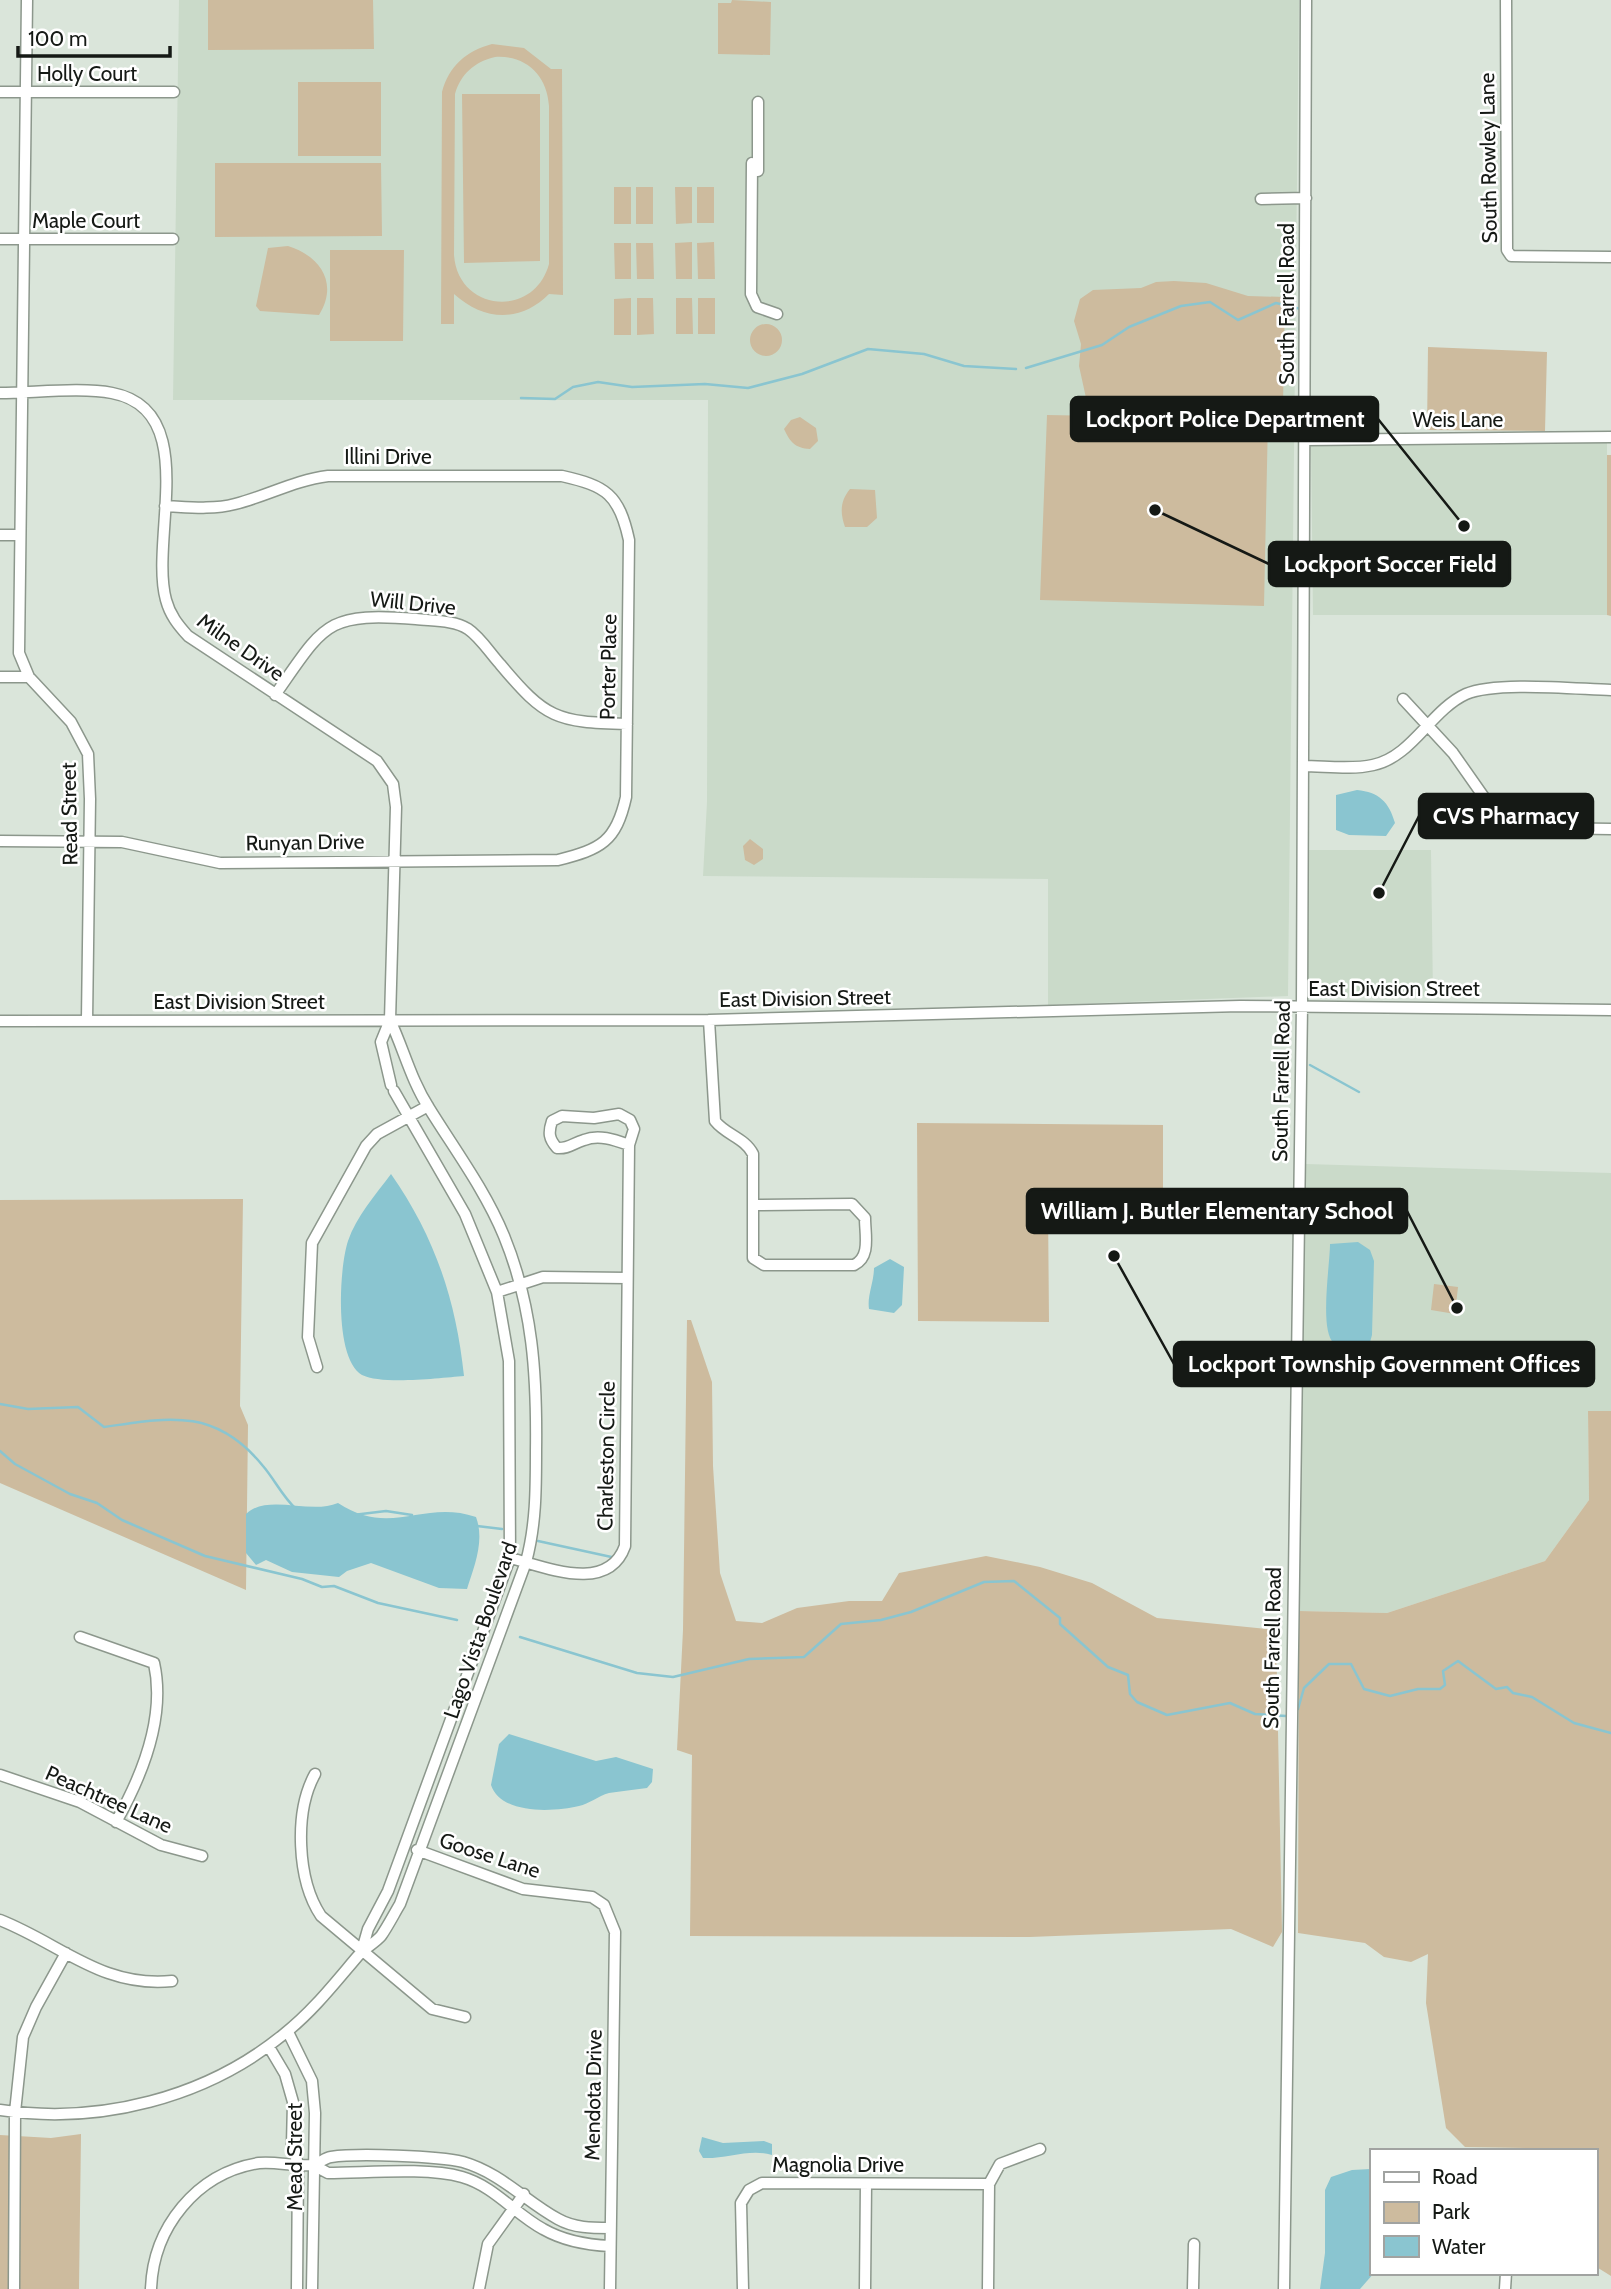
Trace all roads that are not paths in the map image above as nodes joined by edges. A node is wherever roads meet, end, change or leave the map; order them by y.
1 (27, 0) edge
2 (1306, 0) edge
3 (1506, 0) edge
4 (0, 92) edge
5 (26, 92) junction
6 (174, 92) dead end
7 (758, 102) dead end
8 (1306, 198) junction
9 (1261, 199) dead end
10 (0, 239) edge
11 (26, 239) junction
12 (173, 239) dead end
13 (1611, 257) edge
14 (777, 314) dead end
15 (0, 393) edge
16 (22, 393) junction
17 (1611, 426) edge
18 (1611, 437) edge
19 (1304, 440) junction
20 (612, 496) joint
21 (165, 506) junction
22 (0, 535) edge
23 (19, 535) junction
24 (0, 677) edge
25 (29, 677) junction
26 (1611, 690) edge
27 (275, 695) junction
28 (1403, 699) dead end
29 (627, 724) junction
30 (1427, 725) junction
31 (1303, 766) junction
32 (1611, 829) edge
33 (609, 840) joint
34 (0, 841) edge
35 (90, 843) junction
36 (396, 860) junction
37 (1302, 1006) junction
38 (1611, 1010) edge
39 (87, 1020) junction
40 (390, 1020) junction
41 (709, 1020) junction
42 (0, 1021) edge
43 (405, 1058) junction
44 (384, 1062) junction
45 (428, 1107) junction
46 (407, 1116) junction
47 (629, 1145) junction
48 (753, 1205) junction
49 (627, 1278) junction
50 (520, 1282) junction
51 (496, 1292) junction
52 (317, 1367) dead end
53 (510, 1558) junction
54 (526, 1562) junction
55 (80, 1637) dead end
56 (315, 1774) dead end
57 (0, 1775) edge
58 (116, 1822) junction
59 (405, 1845) junction
60 (421, 1852) junction
61 (202, 1856) dead end
62 (604, 1905) joint
63 (0, 1920) edge
64 (362, 1950) junction
65 (66, 1953) junction
66 (172, 1981) dead end
67 (465, 2017) dead end
68 (288, 2032) junction
69 (269, 2047) junction
70 (0, 2110) edge
71 (15, 2112) junction
72 (1040, 2149) dead end
73 (299, 2164) junction
74 (313, 2165) junction
75 (866, 2183) junction
76 (989, 2184) junction
77 (524, 2194) junction
78 (512, 2207) junction
79 (610, 2228) junction
80 (1194, 2244) dead end
81 (610, 2246) junction
82 (14, 2289) edge
83 (151, 2289) edge
84 (297, 2289) edge
85 (312, 2289) edge
86 (479, 2289) edge
87 (610, 2289) edge
88 (743, 2289) edge
89 (865, 2289) edge
90 (988, 2289) edge
91 (1193, 2289) edge
92 (1284, 2289) edge

1 - 5 street, Read Street
2 - 8 street, South Farrell Road
3 - 13 street, South Rowley Lane
4 - 5 street, Holly Court
5 - 6 street, Holly Court
5 - 11 street, Read Street
7 - 14 street
8 - 9 street
8 - 19 street, South Farrell Road
10 - 11 street, Maple Court
11 - 12 street, Maple Court
11 - 16 street, Read Street
15 - 16 street, Milne Drive
16 - 21 street, Milne Drive
16 - 23 street, Read Street
17 - 18 street
18 - 19 street, Weis Lane
19 - 31 street, South Farrell Road
20 - 21 street, Illini Drive
20 - 29 street, Porter Place
21 - 27 street, Milne Drive
22 - 23 street
23 - 25 street, Read Street
24 - 25 street
25 - 35 street, Read Street
26 - 30 street
27 - 29 street, Will Drive
27 - 36 street, Milne Drive
28 - 30 street
29 - 33 street, Porter Place
30 - 31 street
30 - 32 street
31 - 37 street, South Farrell Road
33 - 36 street, Runyan Drive
34 - 35 street, Runyan Drive
35 - 36 street, Runyan Drive
35 - 39 street, Read Street
36 - 40 street, Milne Drive
37 - 38 street, East Division Street
37 - 41 street, East Division Street
37 - 92 street, South Farrell Road
39 - 40 street, East Division Street
39 - 42 street, East Division Street
40 - 41 street, East Division Street
40 - 43 street, Lago Vista Boulevard
40 - 44 street, Lago Vista Boulevard
41 - 48 street
43 - 44 street
43 - 45 street, Lago Vista Boulevard
44 - 46 street, Lago Vista Boulevard
45 - 46 street
45 - 50 street, Lago Vista Boulevard
46 - 51 street, Lago Vista Boulevard
46 - 52 street
47 - 47 street
47 - 49 street
48 - 48 street
49 - 50 street
49 - 54 street, Charleston Circle
50 - 51 street
50 - 54 street, Lago Vista Boulevard
51 - 53 street, Lago Vista Boulevard
53 - 54 street, Charleston Circle
53 - 59 street, Lago Vista Boulevard
54 - 60 street, Lago Vista Boulevard
55 - 58 street
56 - 64 street
57 - 58 street, Peachtree Lane
58 - 61 street, Peachtree Lane
59 - 60 street, Goose Lane
59 - 64 street, Lago Vista Boulevard
60 - 62 street, Goose Lane
60 - 64 street, Lago Vista Boulevard
62 - 79 street, Mendota Drive
63 - 65 street
64 - 67 street
64 - 68 street, Lago Vista Boulevard
65 - 66 street
65 - 71 street
68 - 69 street, Lago Vista Boulevard
68 - 74 street, Mead Street
69 - 71 street, Lago Vista Boulevard
69 - 73 street, Mead Street
70 - 71 street, Lago Vista Boulevard
71 - 82 street
72 - 76 street
73 - 74 street
73 - 83 street
73 - 84 street, Mead Street
74 - 77 street
74 - 78 street
74 - 85 street, Mead Street
75 - 76 street, Magnolia Drive
75 - 88 street, Magnolia Drive
75 - 89 street
76 - 90 street
77 - 78 street
77 - 79 street
78 - 81 street
78 - 86 street
79 - 81 street, Mendota Drive
80 - 91 street
81 - 87 street, Mendota Drive

